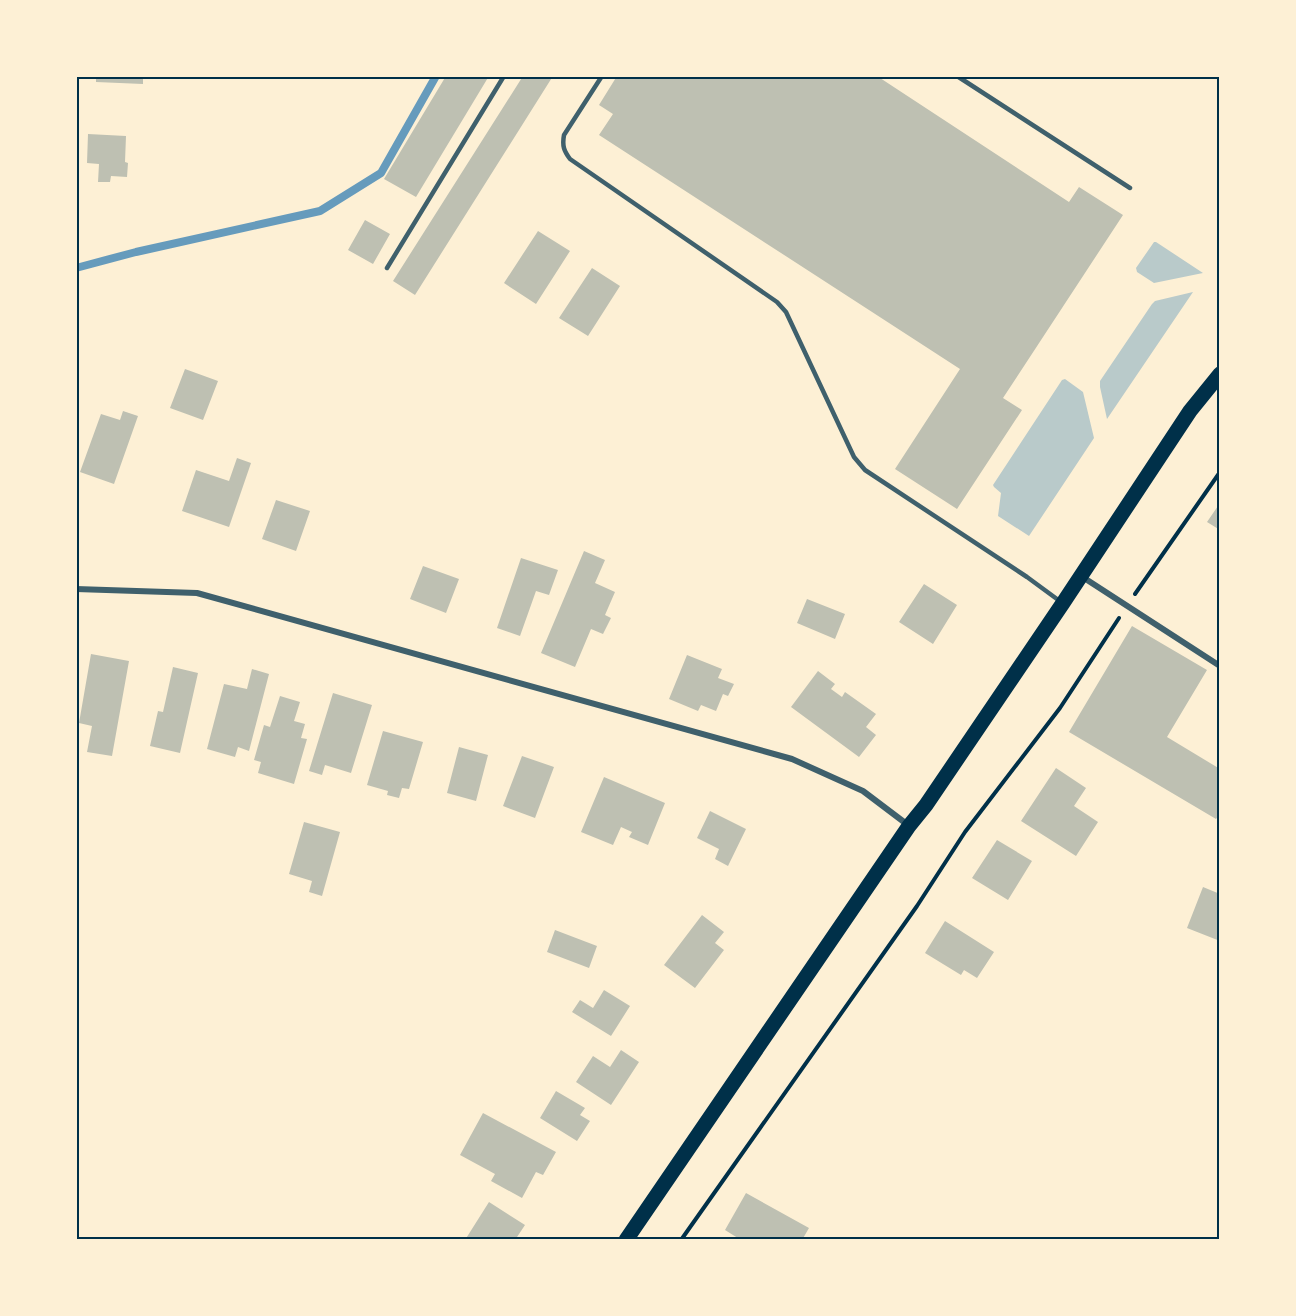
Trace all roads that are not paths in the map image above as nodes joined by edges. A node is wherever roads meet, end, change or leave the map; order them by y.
1 (504, 76) edge
2 (602, 76) edge
3 (957, 76) edge
4 (1130, 188) dead end
5 (387, 268) dead end
6 (1220, 374) edge
7 (1080, 575) junction
8 (76, 589) edge
9 (1063, 603) junction
10 (1220, 666) edge
11 (909, 826) junction
12 (626, 1239) edge

1 - 5 lane
2 - 9 lane
3 - 4 lane
6 - 7 main road
7 - 9 main road
7 - 10 street
8 - 11 street
9 - 11 main road
11 - 12 main road

